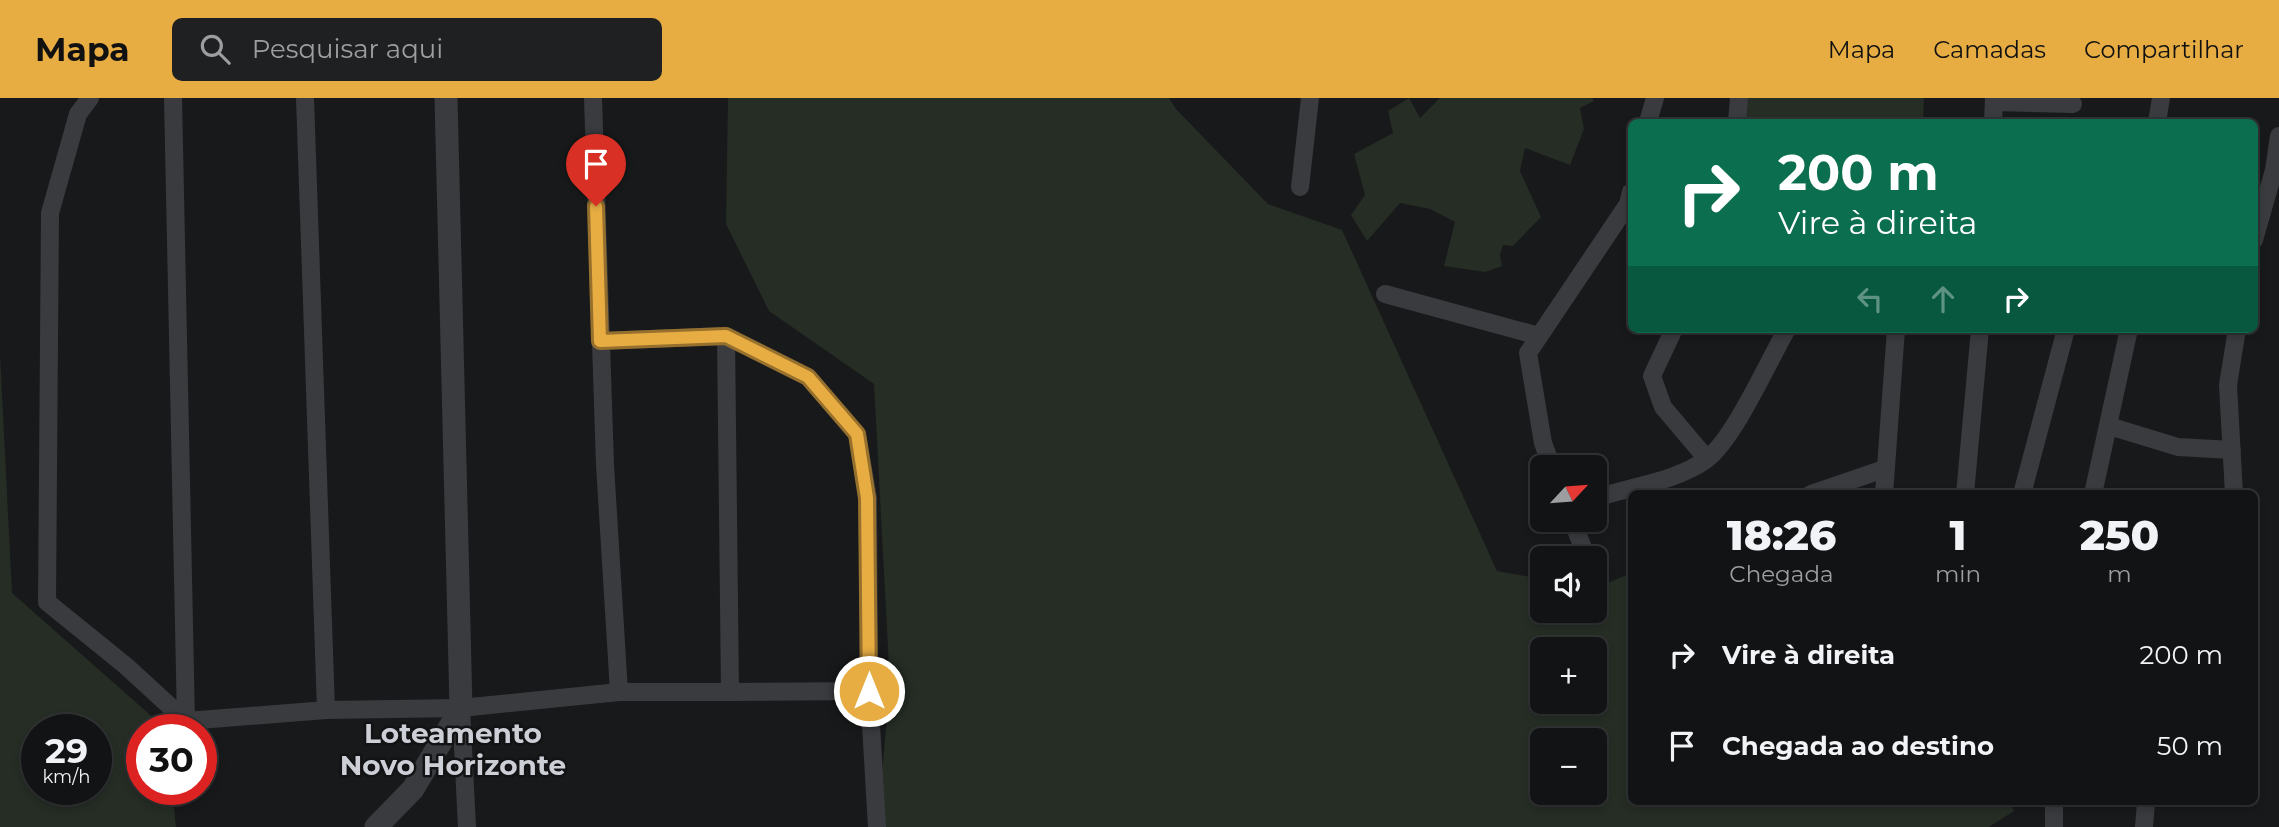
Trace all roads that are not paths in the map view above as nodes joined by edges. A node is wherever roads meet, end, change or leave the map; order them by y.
1 (90, 98) edge
2 (173, 98) edge
3 (305, 98) edge
4 (446, 98) edge
5 (593, 98) edge
6 (1310, 98) edge
7 (1655, 98) edge
8 (1739, 98) edge
9 (2161, 98) edge
10 (1994, 100) edge
11 (2072, 101) edge
12 (1649, 119) edge
13 (1737, 119) edge
14 (1993, 119) edge
15 (2075, 119) edge
16 (2158, 119) edge
17 (2279, 136) edge
18 (1300, 187) dead end
19 (1628, 204) edge
20 (2258, 226) edge
21 (1385, 294) dead end
22 (1672, 333) edge
23 (1785, 333) edge
24 (1896, 333) edge
25 (1980, 333) edge
26 (2065, 333) edge
27 (2128, 333) edge
28 (2236, 333) edge
29 (726, 336) junction
30 (1539, 336) junction
31 (600, 341) junction
32 (2109, 426) junction
33 (2232, 450) junction
34 (1548, 455) edge
35 (1707, 458) junction
36 (1884, 469) junction
37 (1823, 490) edge
38 (1884, 490) edge
39 (1965, 490) edge
40 (2023, 490) edge
41 (2094, 490) edge
42 (2234, 490) edge
43 (1607, 495) edge
44 (869, 691) junction
45 (619, 692) junction
46 (730, 692) junction
47 (461, 708) junction
48 (326, 710) junction
49 (178, 714) edge
50 (186, 714) edge
51 (217, 719) edge
52 (2054, 805) edge
53 (2146, 805) edge
54 (376, 827) edge
55 (467, 827) edge
56 (877, 827) edge
57 (2054, 827) edge
58 (2144, 827) edge

1 - 49 street
2 - 50 street
3 - 48 street
4 - 47 street
5 - 31 street
6 - 18 street
7 - 12 street
8 - 13 street
9 - 16 street
10 - 11 street
10 - 14 street
11 - 15 street
17 - 20 street
19 - 30 street
21 - 30 street
22 - 35 street
23 - 35 street
24 - 36 street
25 - 39 street
26 - 40 street
27 - 32 street
28 - 33 street
29 - 31 street
29 - 44 street
29 - 46 street
30 - 34 street
31 - 45 street
32 - 33 street
32 - 41 street
33 - 42 street
35 - 43 street
36 - 37 street
36 - 38 street
44 - 46 street
44 - 56 street
45 - 46 street
45 - 47 street
47 - 48 street
47 - 54 street
47 - 55 street
48 - 51 street
52 - 57 street
53 - 58 street

